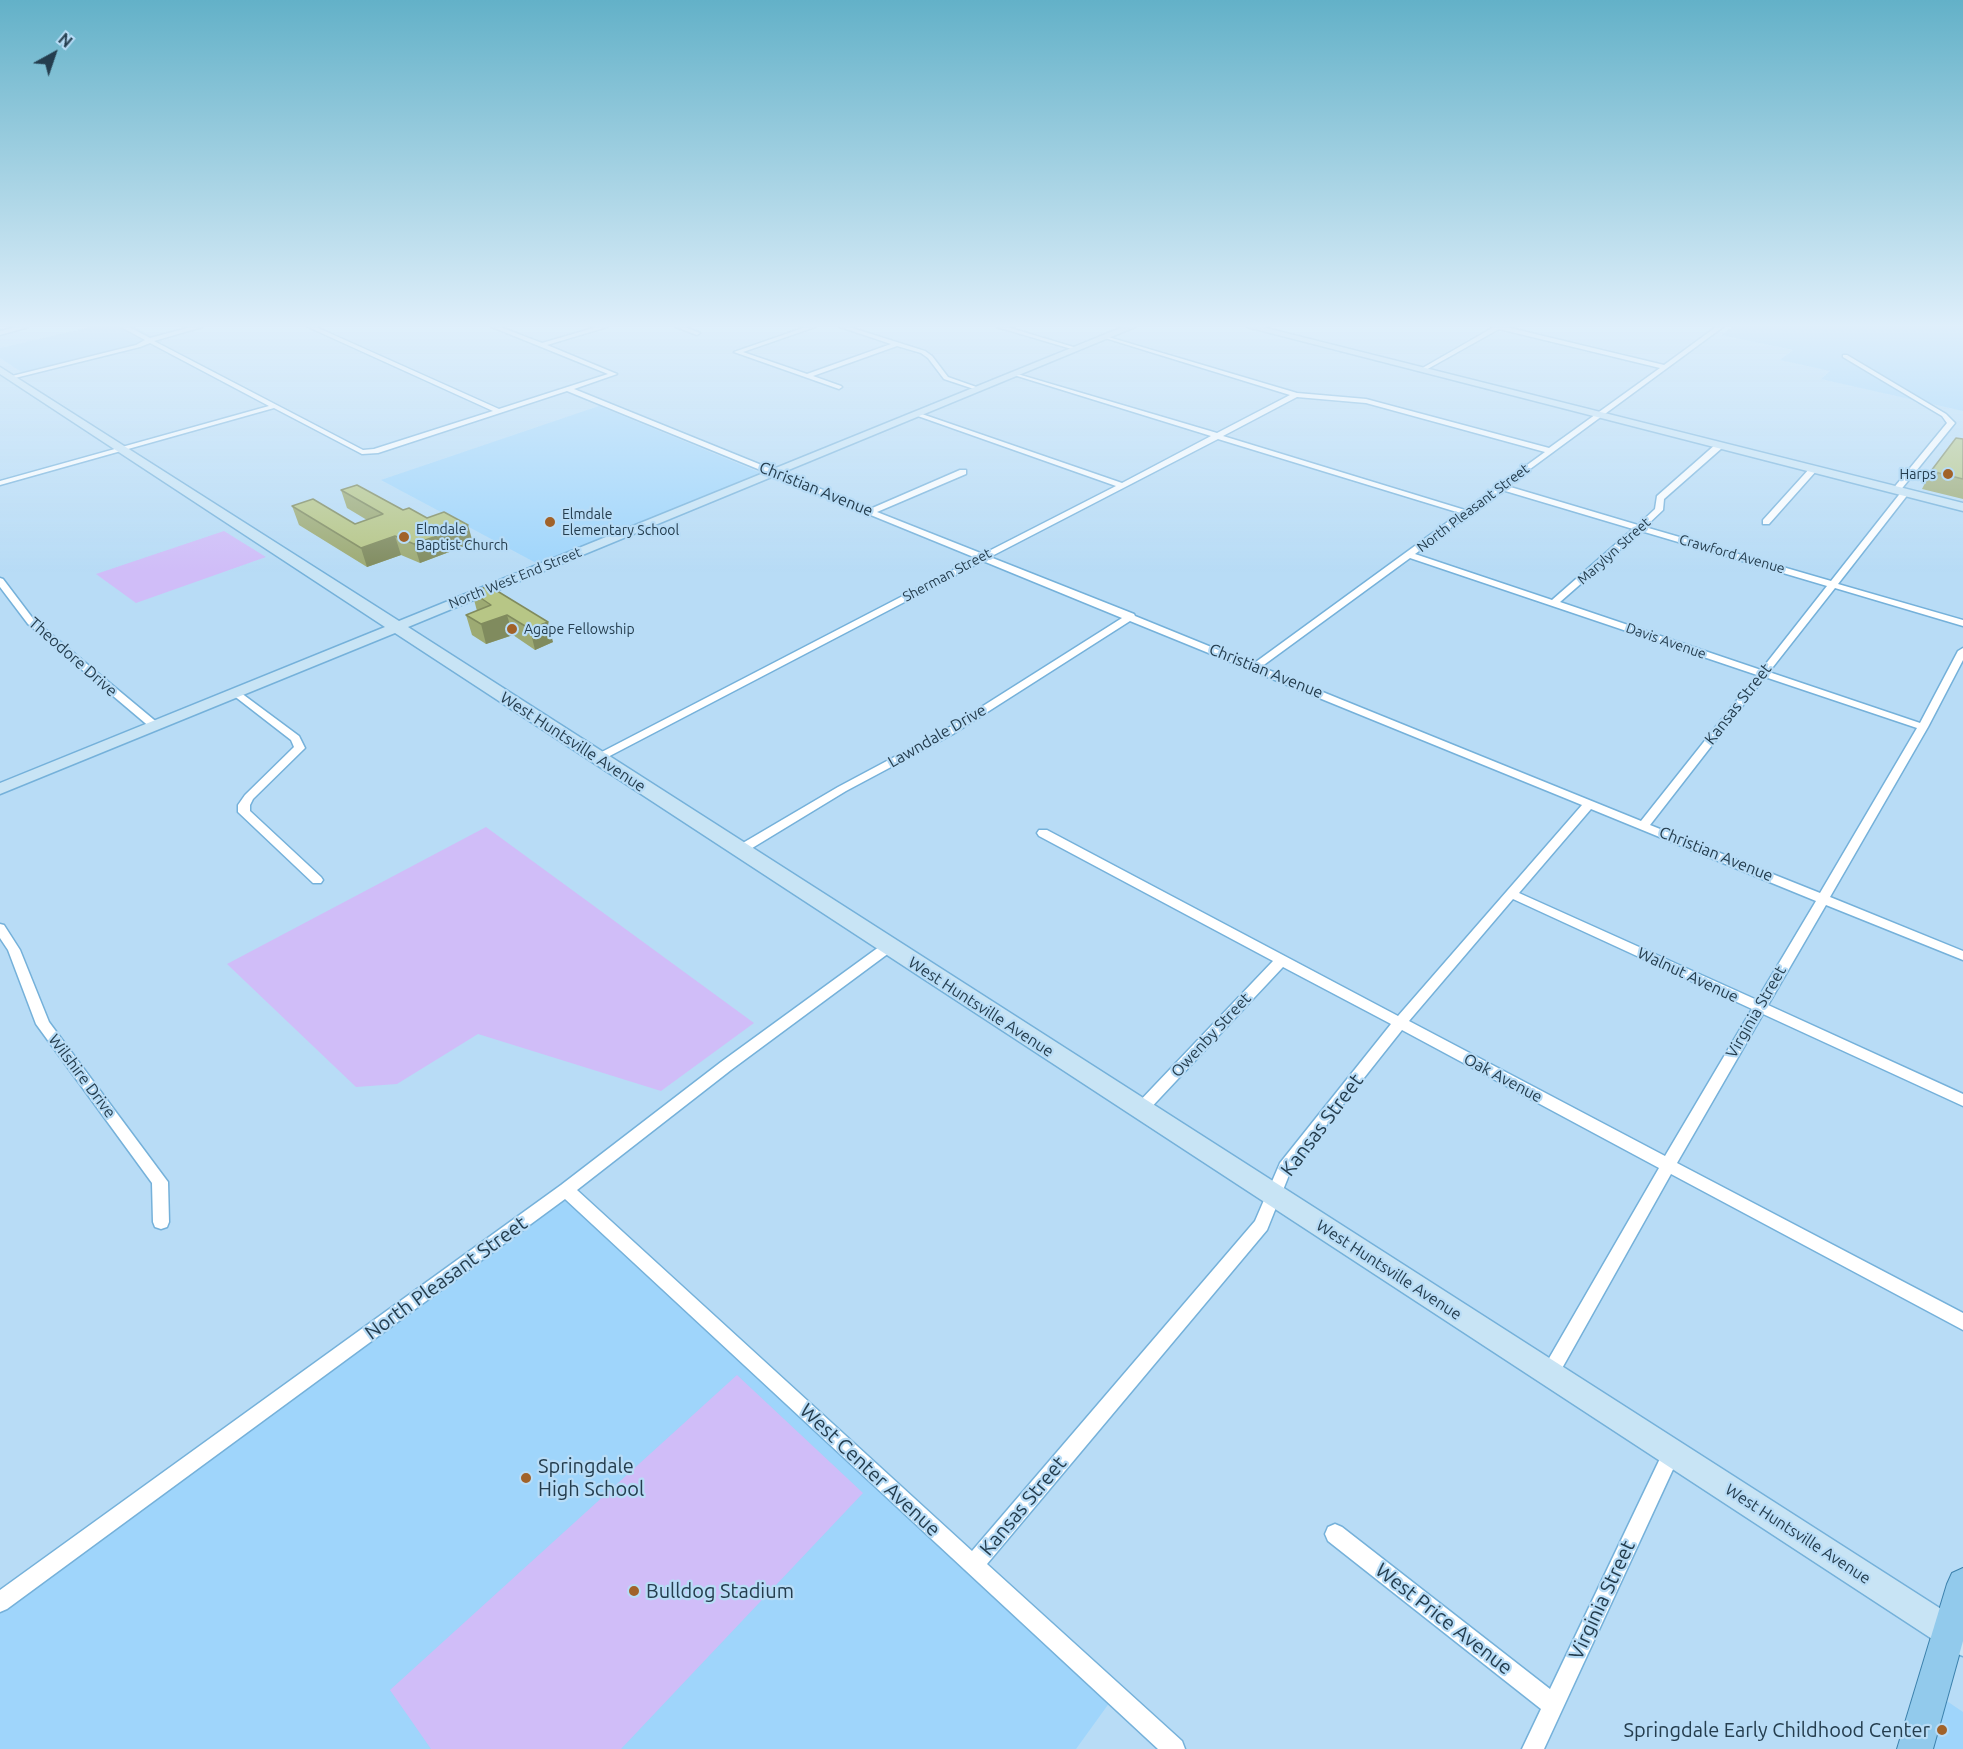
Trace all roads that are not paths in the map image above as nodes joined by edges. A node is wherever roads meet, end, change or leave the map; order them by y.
1 (59, 409) edge
2 (266, 409) edge
3 (280, 409) edge
4 (494, 409) edge
5 (506, 409) edge
6 (619, 409) edge
7 (930, 409) edge
8 (1127, 409) edge
9 (1269, 409) edge
10 (1394, 409) edge
11 (1575, 409) edge
12 (1609, 409) edge
13 (1933, 409) edge
14 (499, 411) junction
15 (917, 414) junction
16 (1600, 415) junction
17 (1215, 436) junction
18 (1719, 446) junction
19 (122, 449) junction
20 (1550, 451) junction
21 (1813, 470) junction
22 (774, 472) junction
23 (963, 472) dead end
24 (0, 483) edge
25 (1121, 485) junction
26 (1501, 487) junction
27 (1900, 492) junction
28 (1963, 507) edge
29 (872, 511) junction
30 (1467, 513) junction
31 (1766, 522) dead end
32 (1640, 527) junction
33 (1410, 555) junction
34 (983, 556) junction
35 (0, 581) edge
36 (1833, 584) junction
37 (1554, 603) junction
38 (1131, 616) junction
39 (1963, 623) edge
40 (398, 627) junction
41 (1963, 651) edge
42 (1255, 667) junction
43 (1762, 673) junction
44 (237, 693) junction
45 (154, 726) junction
46 (1923, 727) junction
47 (598, 758) junction
48 (0, 789) edge
49 (1590, 803) junction
50 (1644, 825) junction
51 (1043, 833) dead end
52 (740, 850) junction
53 (317, 880) dead end
54 (1512, 894) junction
55 (1822, 898) junction
56 (0, 928) edge
57 (888, 947) junction
58 (1963, 956) edge
59 (1281, 961) junction
60 (1759, 1007) junction
61 (1400, 1023) junction
62 (1963, 1100) edge
63 (1140, 1110) junction
64 (1668, 1165) junction
65 (566, 1190) junction
66 (1273, 1195) junction
67 (161, 1222) dead end
68 (1963, 1322) edge
69 (1550, 1373) junction
70 (1672, 1452) junction
71 (1335, 1534) dead end
72 (973, 1565) junction
73 (1963, 1584) edge
74 (0, 1602) edge
75 (1956, 1637) edge
76 (1553, 1705) junction
77 (1174, 1749) edge
78 (1533, 1749) edge
79 (1915, 1749) edge

1 - 19 street, West Huntsville Avenue
2 - 19 street
3 - 14 street
4 - 14 street
5 - 14 street
6 - 22 street, Christian Avenue
7 - 15 street, North West End Street
8 - 17 street
9 - 17 street, Sherman Street
10 - 20 street
11 - 16 street
12 - 16 street, North Pleasant Street
13 - 27 street
15 - 22 street, North West End Street
15 - 25 street
16 - 18 street
16 - 20 street, North Pleasant Street
17 - 25 street, Sherman Street
17 - 30 street
18 - 21 street
18 - 32 street, Marylyn Street
19 - 24 street
19 - 40 street, West Huntsville Avenue
20 - 26 street, North Pleasant Street
21 - 27 street
21 - 31 street
22 - 29 street, Christian Avenue
22 - 40 street, North West End Street
23 - 29 street
25 - 34 street, Sherman Street
26 - 30 street, North Pleasant Street
26 - 32 street, Crawford Avenue
27 - 28 street
27 - 36 street, Kansas Street
29 - 34 street, Christian Avenue
30 - 33 street, North Pleasant Street
32 - 36 street, Crawford Avenue
32 - 37 street, Marylyn Street
33 - 37 street, Davis Avenue
33 - 42 street, North Pleasant Street
34 - 38 street, Christian Avenue
34 - 47 street, Sherman Street
35 - 45 street, Theodore Drive
36 - 39 street, Crawford Avenue
36 - 43 street, Kansas Street
37 - 43 street, Davis Avenue
38 - 42 street, Christian Avenue
38 - 52 street, Lawndale Drive
40 - 44 street, North West End Street
40 - 47 street, West Huntsville Avenue
41 - 46 street, Virginia Street
42 - 49 street, Christian Avenue
43 - 46 street, Davis Avenue
43 - 50 street, Kansas Street
44 - 45 street, North West End Street
44 - 53 street
45 - 48 street, North West End Street
46 - 55 street, Virginia Street
47 - 52 street, West Huntsville Avenue
49 - 50 street, Christian Avenue
49 - 54 street, Kansas Street
50 - 55 street, Christian Avenue
51 - 59 street, Oak Avenue
52 - 57 street, West Huntsville Avenue
54 - 60 street, Walnut Avenue
54 - 61 street, Kansas Street
55 - 58 street, Christian Avenue
55 - 60 street, Virginia Street
56 - 67 street, Wilshire Drive
57 - 63 street, West Huntsville Avenue
57 - 65 street, North Pleasant Street
59 - 61 street, Oak Avenue
59 - 63 street, Owenby Street
60 - 62 street, Walnut Avenue
60 - 64 street, Virginia Street
61 - 64 street, Oak Avenue
61 - 66 street, Kansas Street
63 - 66 street, West Huntsville Avenue
64 - 68 street, Oak Avenue
64 - 69 street, Virginia Street
65 - 72 street, West Center Avenue
65 - 74 street, North Pleasant Street
66 - 69 street, West Huntsville Avenue
66 - 72 street, Kansas Street
69 - 70 street, West Huntsville Avenue
70 - 75 street, West Huntsville Avenue
70 - 76 street, Virginia Street
71 - 76 street, West Price Avenue
72 - 77 street, West Center Avenue
73 - 75 main road
75 - 79 main road
76 - 78 street, Virginia Street

